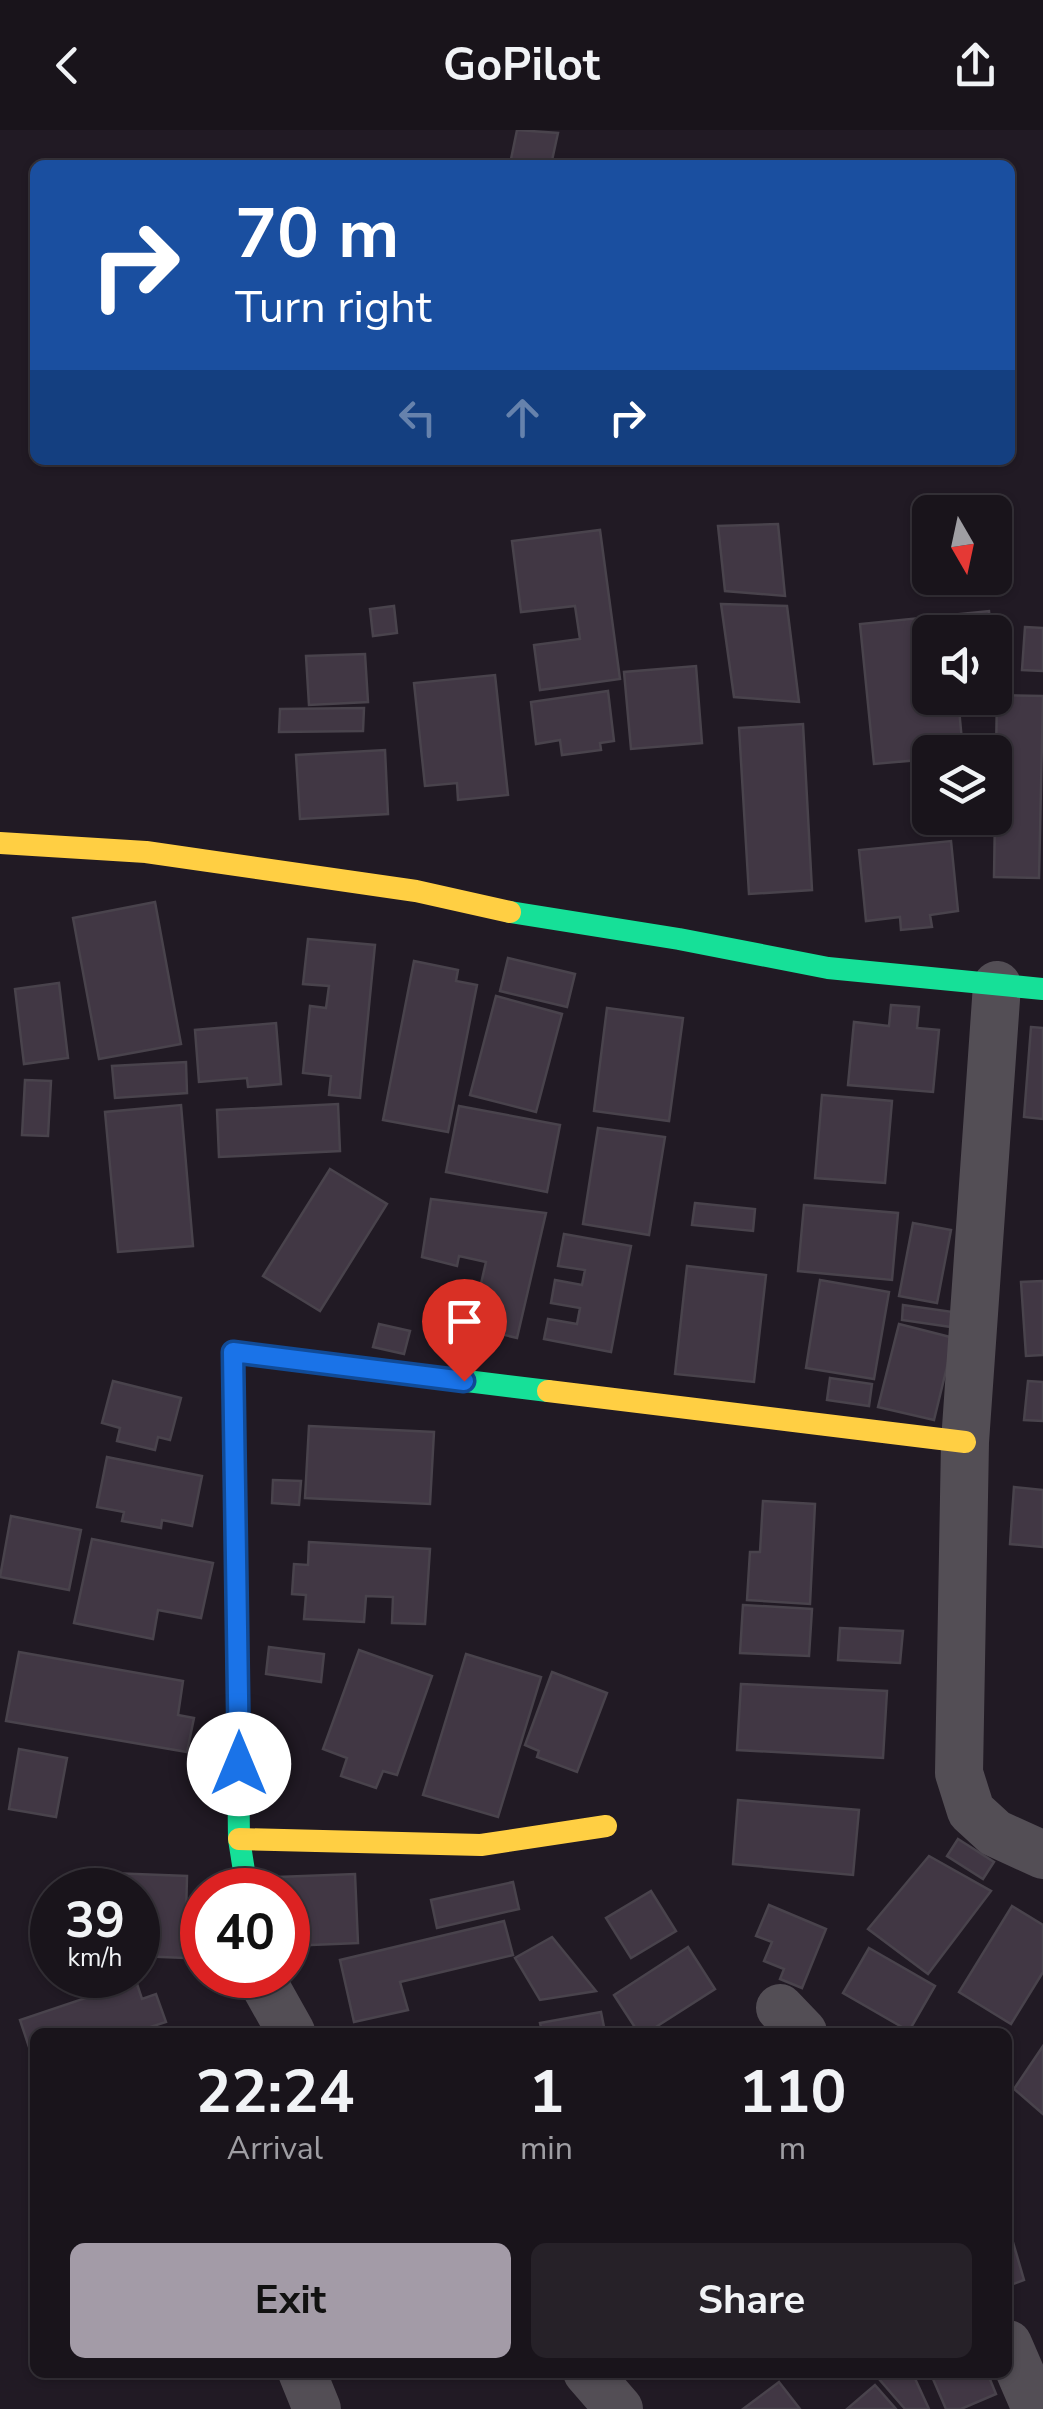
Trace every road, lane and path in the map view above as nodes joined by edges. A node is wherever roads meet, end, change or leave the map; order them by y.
1 (0, 843) edge
2 (996, 985) junction
3 (1043, 989) edge
4 (964, 1442) junction
5 (606, 1826) dead end
6 (239, 1839) junction
7 (1043, 1855) edge
8 (244, 1868) edge
9 (272, 1998) edge
10 (289, 2028) edge
11 (1012, 2353) edge
12 (304, 2378) edge
13 (591, 2378) edge
14 (317, 2409) edge
15 (619, 2409) edge
16 (1036, 2409) edge

1 - 2 street
2 - 3 street
2 - 4 street
4 - 6 street
4 - 7 street
5 - 6 street
6 - 8 street
9 - 10 street
11 - 16 street
12 - 14 street
13 - 15 street

